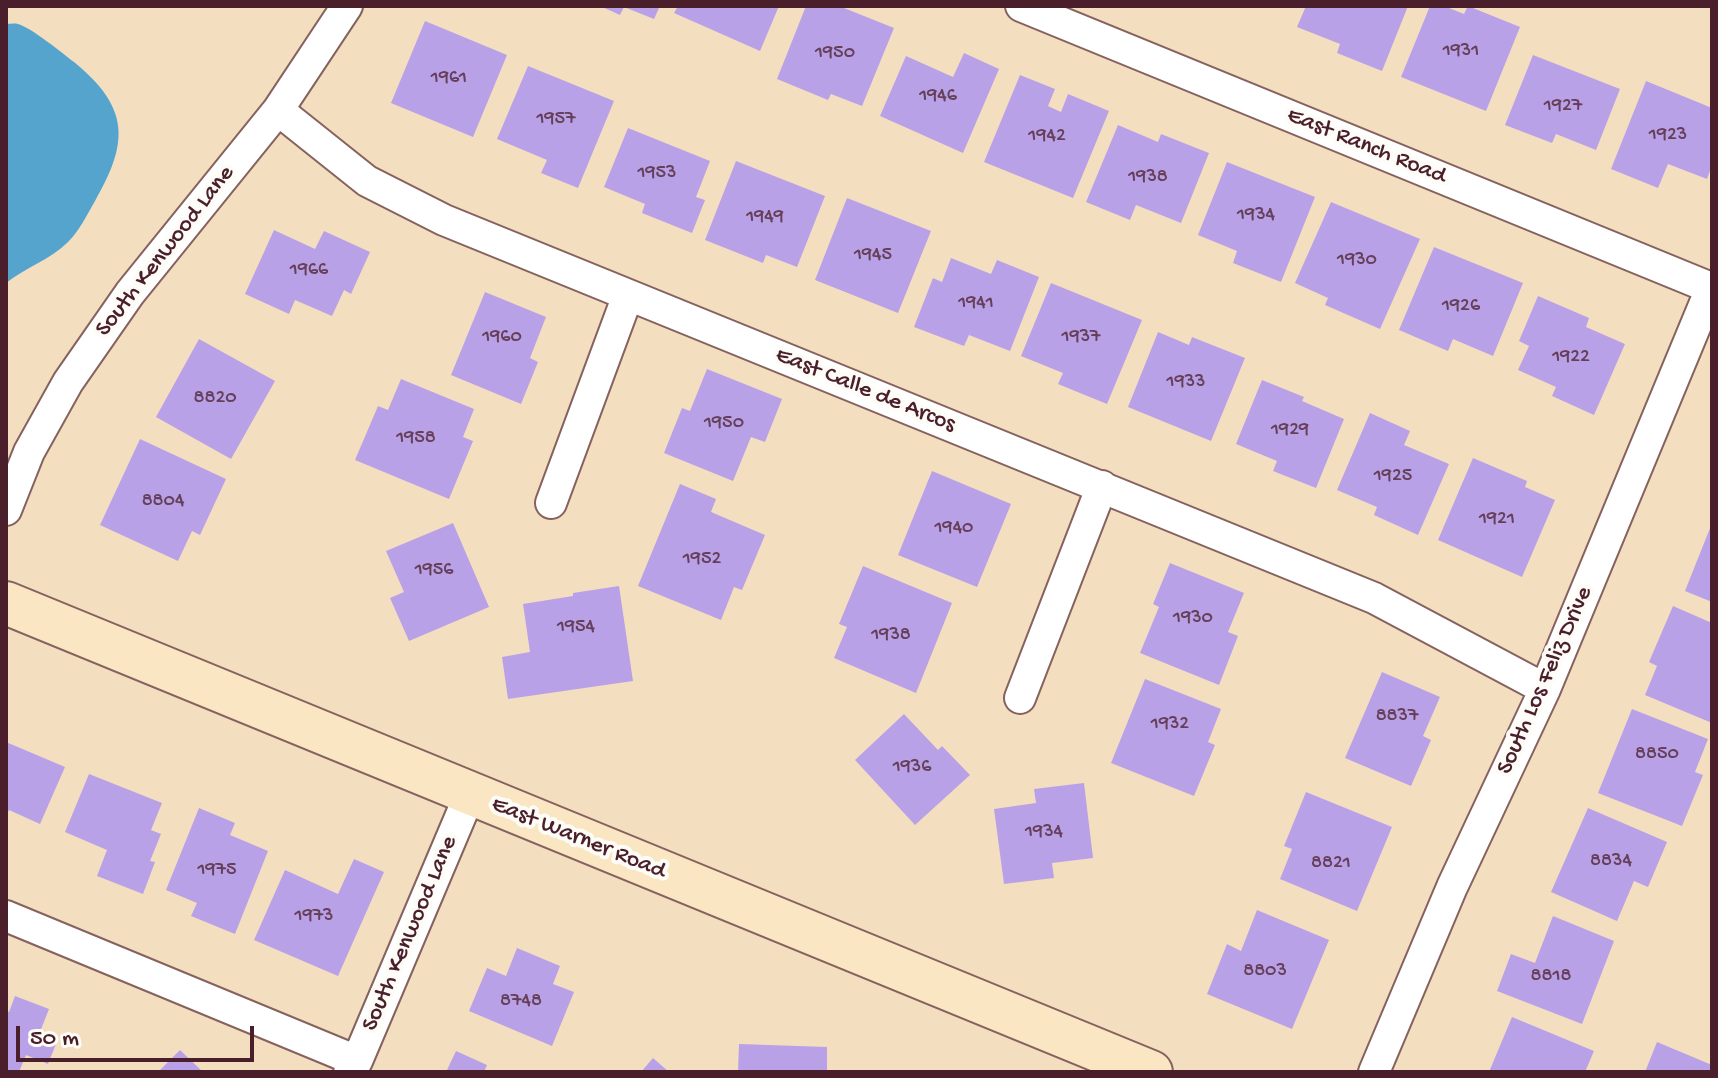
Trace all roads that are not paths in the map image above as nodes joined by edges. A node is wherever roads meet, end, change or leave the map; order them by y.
1 (347, 6) edge
2 (1021, 6) edge
3 (278, 110) junction
4 (1712, 287) edge
5 (628, 295) junction
6 (1102, 486) junction
7 (551, 503) dead end
8 (6, 510) edge
9 (6, 603) edge
10 (1545, 689) junction
11 (1020, 698) dead end
12 (470, 794) junction
13 (6, 916) edge
14 (353, 1066) edge
15 (1151, 1072) edge
16 (1374, 1072) edge

1 - 3 street, South Kenwood Lane
2 - 4 street, East Ranch Road
3 - 5 street, East Calle de Arcos
3 - 8 street, South Kenwood Lane
4 - 10 street, South Los Feliz Drive
5 - 6 street, East Calle de Arcos
5 - 7 street
6 - 10 street, East Calle de Arcos
6 - 11 street
9 - 12 main road, East Warner Road
10 - 16 street, South Los Feliz Drive
12 - 14 street, South Kenwood Lane
12 - 15 main road, East Warner Road
13 - 14 street

